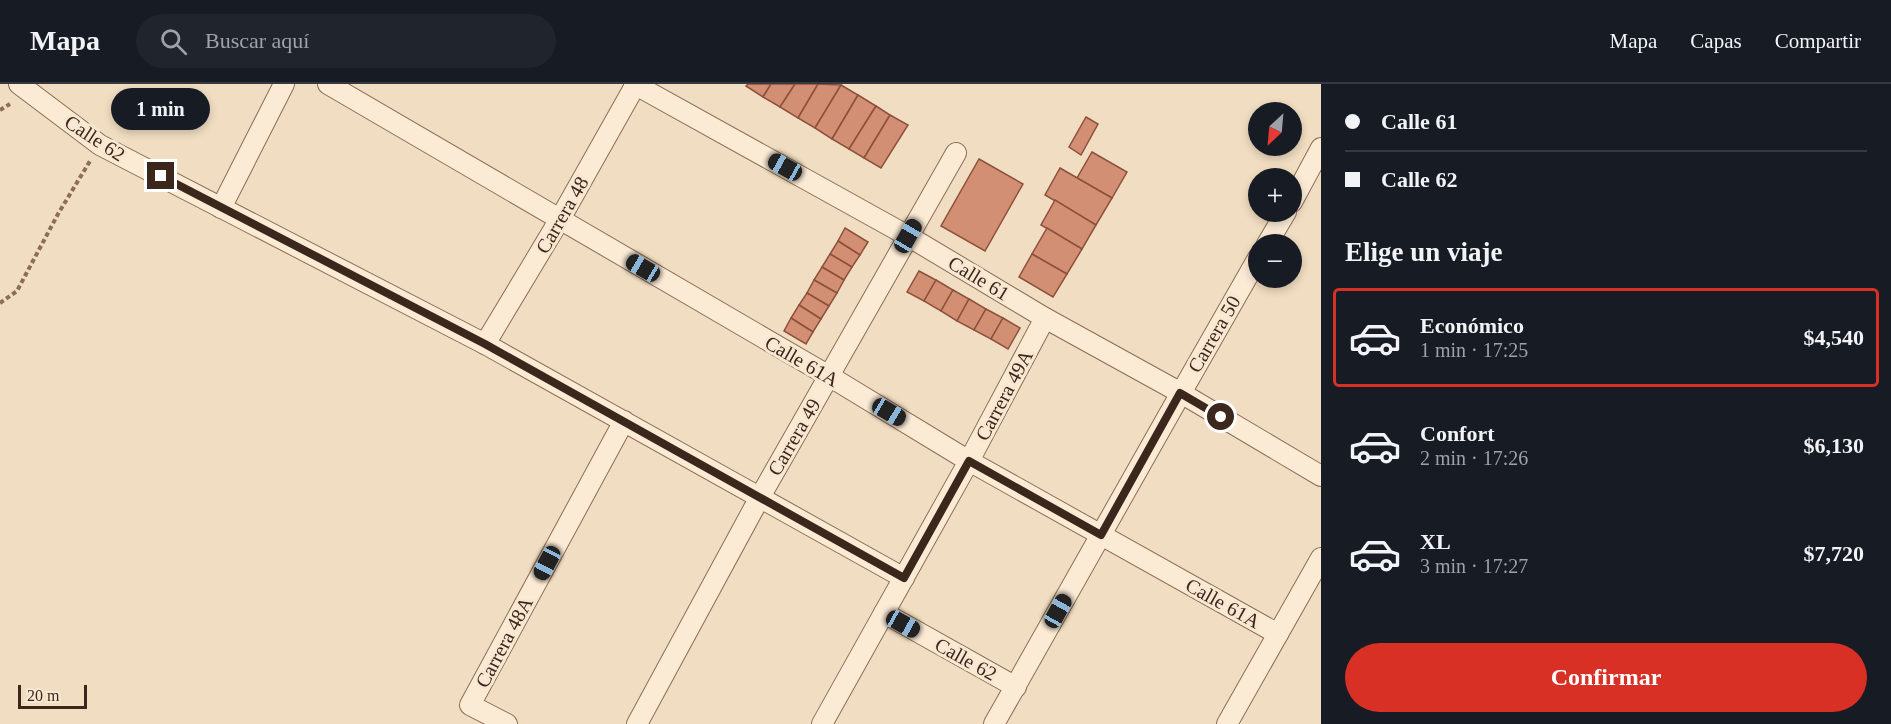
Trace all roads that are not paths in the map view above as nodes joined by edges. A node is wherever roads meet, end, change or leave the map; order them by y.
1 (19, 84) edge
2 (284, 84) edge
3 (328, 84) edge
4 (635, 84) edge
5 (1321, 148) edge
6 (956, 153) dead end
7 (1302, 183) edge
8 (222, 208) junction
9 (560, 219) junction
10 (908, 236) junction
11 (1248, 275) edge
12 (1045, 318) junction
13 (485, 344) junction
14 (829, 376) junction
15 (1180, 393) junction
16 (624, 421) junction
17 (969, 461) junction
18 (1321, 476) edge
19 (759, 497) junction
20 (1101, 535) junction
21 (1321, 558) edge
22 (904, 578) junction
23 (884, 613) junction
24 (1278, 634) junction
25 (1016, 687) junction
26 (507, 724) edge
27 (637, 724) edge
28 (822, 724) edge
29 (994, 724) edge
30 (1227, 724) edge

1 - 8 street, Calle 62
2 - 8 street
3 - 9 street, Calle 61A
4 - 9 street, Carrera 48
4 - 10 street, Calle 61
5 - 7 street
6 - 10 street, Carrera 49
8 - 13 street, Calle 62
9 - 13 street, Carrera 48
9 - 14 street, Calle 61A
10 - 12 street, Calle 61
10 - 14 street, Carrera 49
11 - 15 street, Carrera 50
12 - 15 street, Calle 61
12 - 17 street, Carrera 49A
13 - 16 street, Calle 62
14 - 17 street, Calle 61A
14 - 19 street, Carrera 49
15 - 18 street, Calle 61
15 - 20 street, Carrera 50
16 - 19 street, Calle 62
16 - 26 street, Carrera 48A
17 - 20 street, Calle 61A
17 - 22 street, Carrera 49A
19 - 22 street, Calle 62
19 - 27 street, Carrera 49
20 - 24 street, Calle 61A
20 - 25 street, Carrera 50
21 - 24 street
22 - 23 street, Carrera 49A
23 - 25 street, Calle 62
23 - 28 street, Carrera 49A
24 - 30 street
25 - 29 street, Carrera 50

